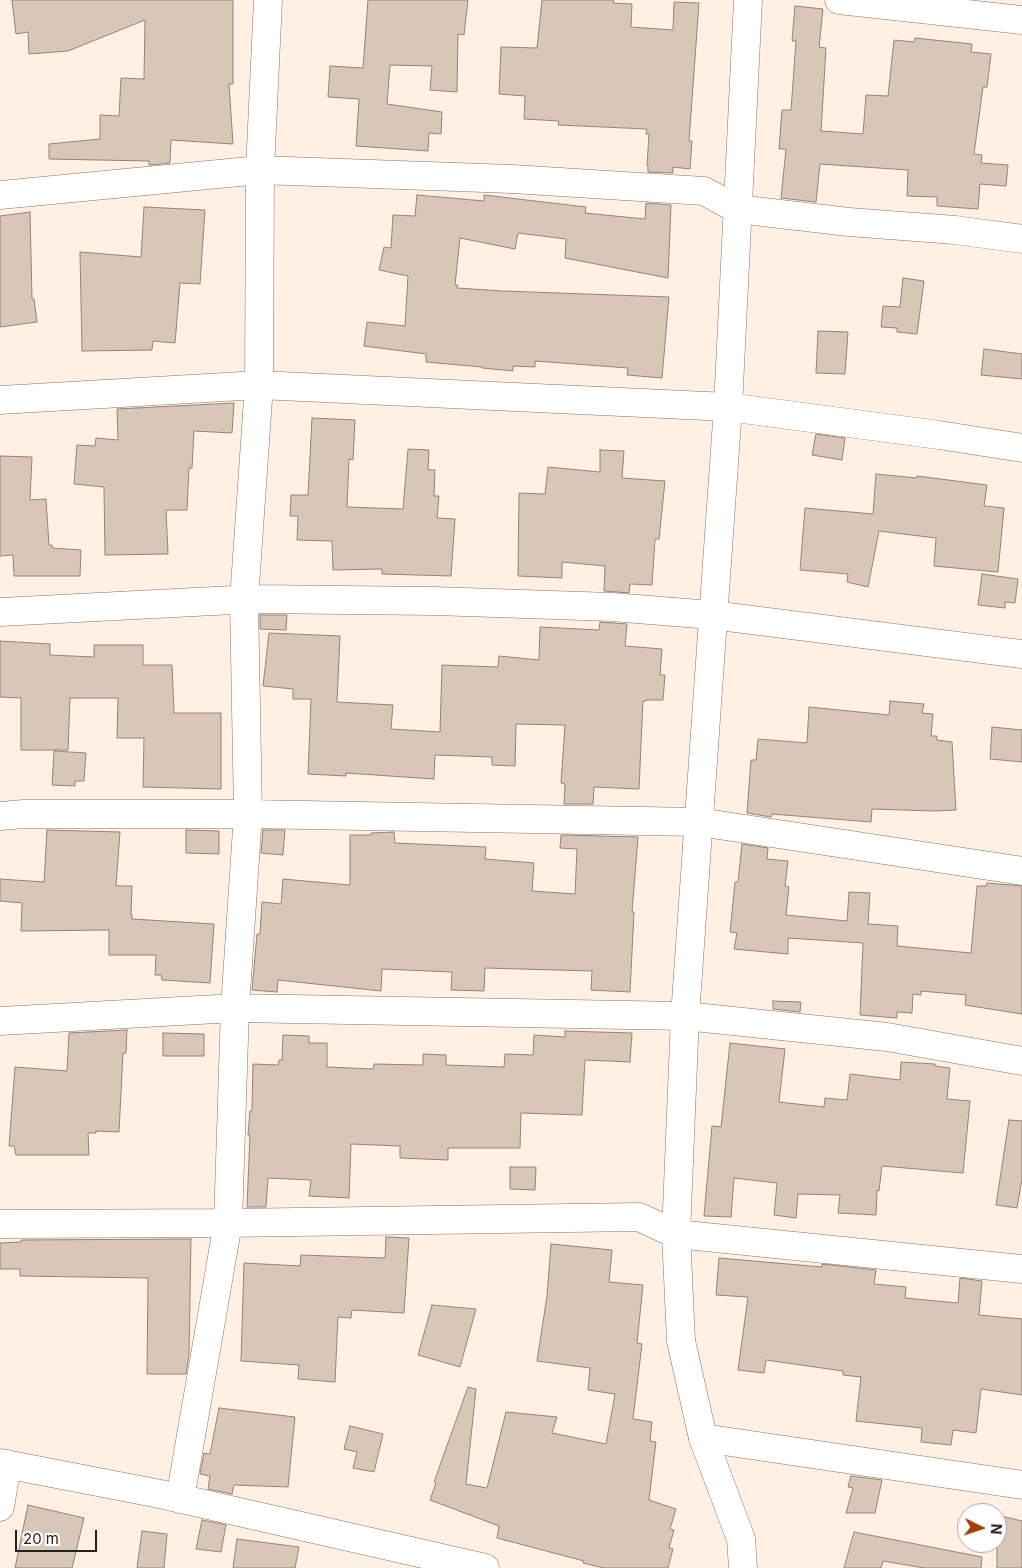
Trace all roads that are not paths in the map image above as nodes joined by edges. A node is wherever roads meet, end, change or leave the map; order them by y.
1 (268, 0) edge
2 (748, 0) edge
3 (839, 0) edge
4 (1022, 20) edge
5 (260, 170) junction
6 (0, 195) edge
7 (737, 209) junction
8 (1022, 240) edge
9 (259, 385) junction
10 (0, 400) edge
11 (728, 407) junction
12 (1022, 448) edge
13 (244, 600) junction
14 (0, 612) edge
15 (712, 615) junction
16 (1022, 654) edge
17 (248, 814) junction
18 (0, 816) edge
19 (699, 822) junction
20 (1022, 871) edge
21 (235, 1008) junction
22 (685, 1016) junction
23 (0, 1021) edge
24 (1022, 1061) edge
25 (228, 1223) junction
26 (0, 1224) edge
27 (676, 1234) junction
28 (1022, 1269) edge
29 (702, 1438) junction
30 (3, 1464) edge
31 (1022, 1485) edge
32 (180, 1499) junction
33 (0, 1507) edge
34 (485, 1568) edge
35 (744, 1568) edge

1 - 5 street
2 - 7 street
3 - 4 street
5 - 6 street
5 - 7 street
5 - 9 street
7 - 8 street
7 - 11 street
9 - 10 street
9 - 11 street
9 - 13 street
11 - 12 street
11 - 15 street
13 - 14 street
13 - 15 street
13 - 17 street
15 - 16 street
15 - 19 street
17 - 18 street
17 - 19 street
17 - 21 street
19 - 20 street
19 - 22 street
21 - 22 street
21 - 23 street
21 - 25 street
22 - 24 street
22 - 27 street
25 - 26 street
25 - 27 street
25 - 32 street
27 - 28 street
27 - 29 street
29 - 31 street
29 - 35 street
30 - 32 street
30 - 33 street
32 - 34 street

